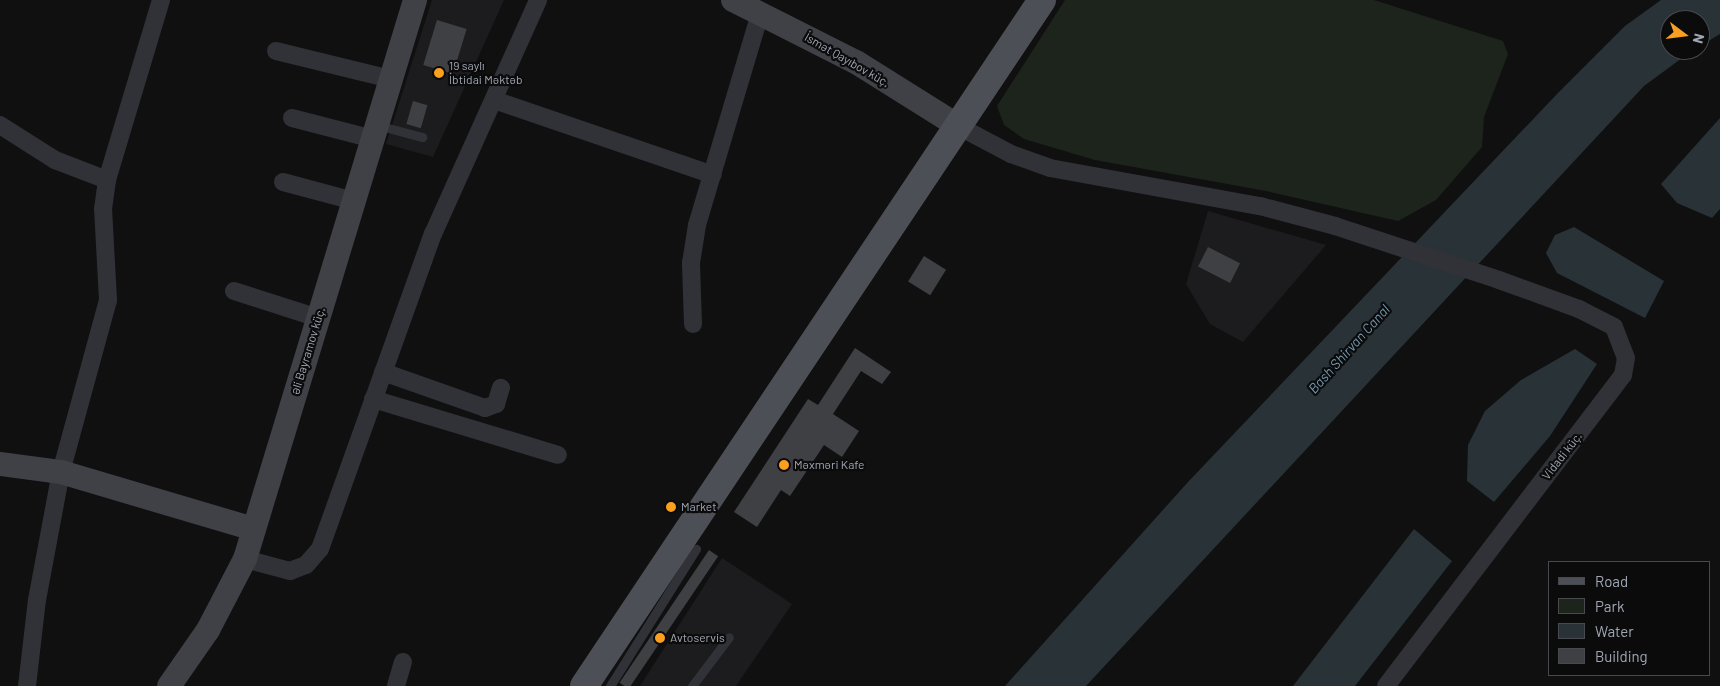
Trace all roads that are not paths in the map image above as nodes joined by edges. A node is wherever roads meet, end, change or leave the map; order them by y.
1 (161, 0) edge
2 (415, 0) edge
3 (538, 0) edge
4 (732, 0) edge
5 (1042, 0) edge
6 (760, 14) junction
7 (276, 52) dead end
8 (391, 79) junction
9 (494, 100) junction
10 (292, 118) dead end
11 (0, 125) edge
12 (958, 126) junction
13 (375, 132) junction
14 (422, 137) dead end
15 (713, 175) junction
16 (108, 180) junction
17 (283, 182) dead end
18 (354, 201) junction
19 (234, 291) dead end
20 (318, 318) junction
21 (693, 324) dead end
22 (383, 372) junction
23 (501, 388) dead end
24 (373, 399) junction
25 (558, 455) dead end
26 (0, 464) edge
27 (61, 472) junction
28 (254, 529) junction
29 (696, 549) dead end
30 (245, 559) junction
31 (729, 637) dead end
32 (403, 662) dead end
33 (596, 684) edge
34 (27, 686) edge
35 (169, 686) edge
36 (396, 686) edge
37 (692, 686) edge
38 (1386, 686) edge

1 - 16 street
2 - 8 street, Əli Bayramov küç.
3 - 9 street
4 - 6 street, İsmət Qayıbov küç.
5 - 12 main road
6 - 12 street, İsmət Qayıbov küç.
6 - 15 street
7 - 8 street
8 - 13 street, Əli Bayramov küç.
9 - 15 street
9 - 22 street
10 - 13 street
11 - 16 street
12 - 33 main road
12 - 38 street, Vidadi küç.
13 - 14 lane
13 - 18 street, Əli Bayramov küç.
15 - 21 street
16 - 27 street
17 - 18 street
18 - 20 street, Əli Bayramov küç.
19 - 20 street
20 - 28 street, Əli Bayramov küç.
22 - 23 street
22 - 24 street
24 - 25 street
24 - 30 street
26 - 27 street
27 - 28 street
27 - 34 street
28 - 30 street, Əli Bayramov küç.
29 - 33 lane
30 - 35 street, Əli Bayramov küç.
31 - 37 lane
32 - 36 street

